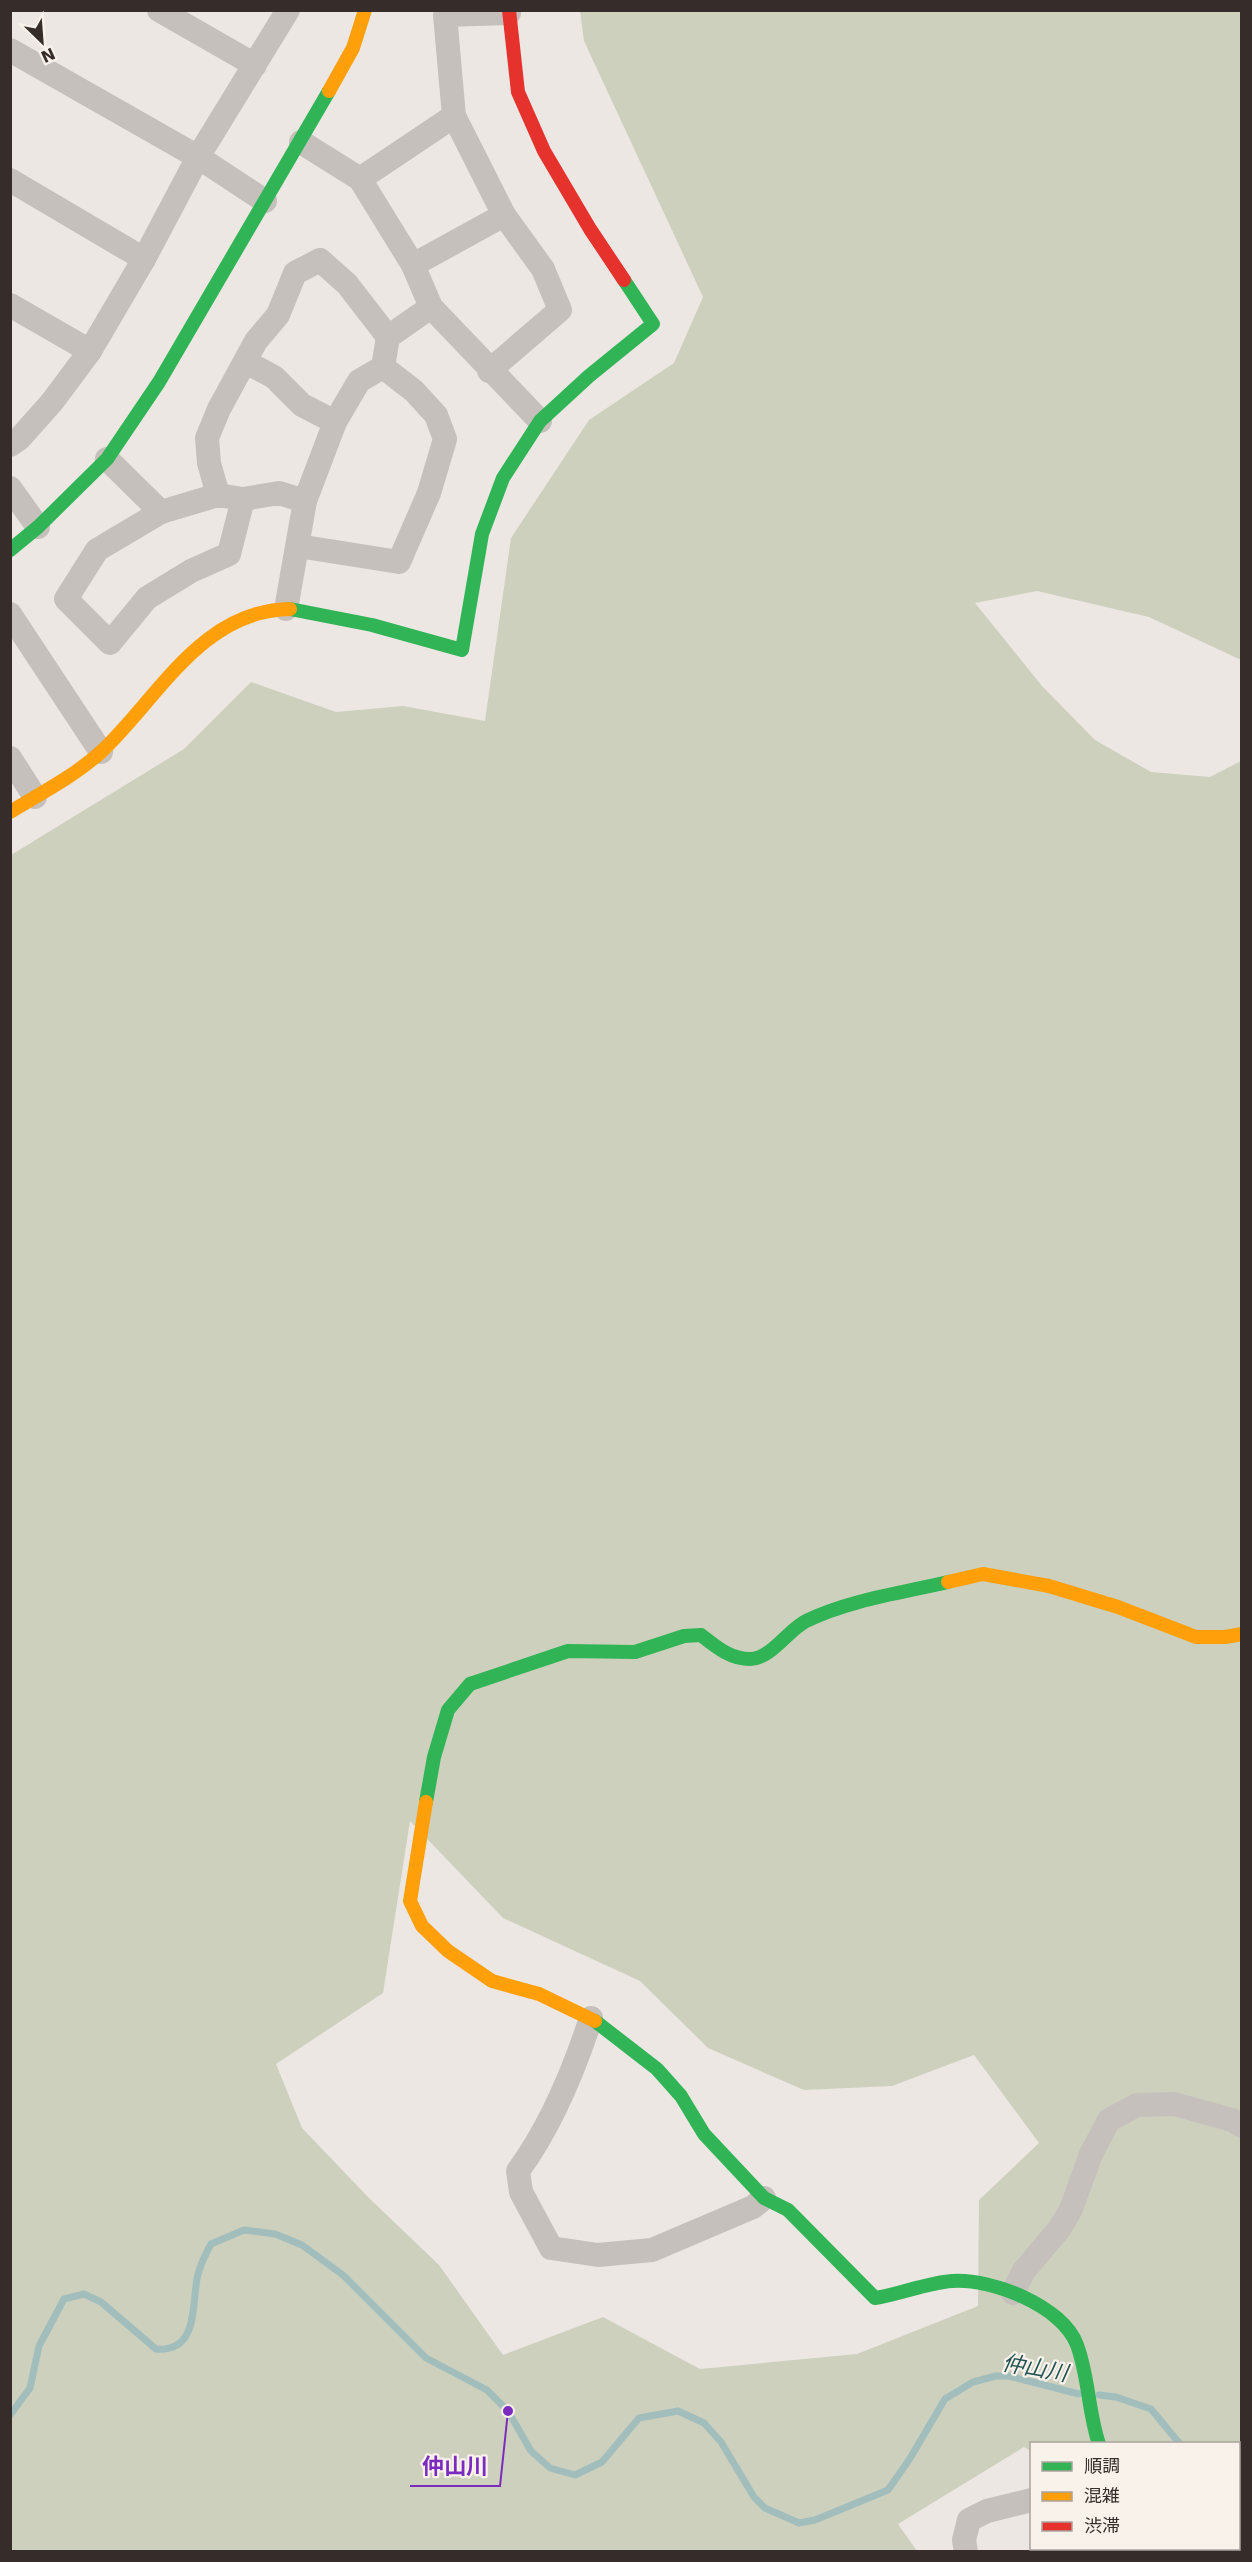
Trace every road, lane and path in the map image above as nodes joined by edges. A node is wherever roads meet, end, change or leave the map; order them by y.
1 (159, 10) edge
2 (288, 10) edge
3 (365, 10) edge
4 (509, 12) edge
5 (10, 50) edge
6 (255, 65) junction
7 (454, 116) junction
8 (301, 142) junction
9 (198, 157) junction
10 (360, 179) junction
11 (10, 180) edge
12 (265, 201) junction
13 (504, 215) junction
14 (144, 259) junction
15 (413, 265) junction
16 (10, 305) edge
17 (431, 308) junction
18 (388, 337) junction
19 (90, 351) junction
20 (246, 362) junction
21 (383, 368) junction
22 (489, 371) junction
23 (540, 421) junction
24 (335, 422) junction
25 (10, 445) edge
26 (107, 459) junction
27 (10, 488) edge
28 (218, 495) junction
29 (243, 499) junction
30 (306, 501) junction
31 (161, 512) junction
32 (38, 527) junction
33 (298, 546) junction
34 (10, 550) edge
35 (286, 609) junction
36 (10, 614) edge
37 (101, 752) junction
38 (10, 758) edge
39 (34, 797) junction
40 (10, 812) edge
41 (1242, 1634) edge
42 (591, 2018) junction
43 (1242, 2126) edge
44 (764, 2198) junction
45 (1012, 2292) junction
46 (1098, 2442) edge
47 (1030, 2500) edge
48 (966, 2552) edge

1 - 6 street
2 - 6 street
3 - 8 street
4 - 7 street
4 - 23 street
5 - 9 street
6 - 9 street
7 - 10 street
7 - 13 street
8 - 10 street
8 - 12 street
9 - 12 street
9 - 14 street
10 - 15 street
11 - 14 street
12 - 26 street
13 - 15 street
13 - 22 street
14 - 19 street
15 - 17 street
16 - 19 street
17 - 18 street
17 - 22 street
18 - 20 street
18 - 21 street
19 - 25 street
20 - 24 street
20 - 28 street
21 - 24 street
21 - 33 street
22 - 23 street
23 - 35 street
24 - 30 street
26 - 31 street
26 - 32 street
27 - 32 street
28 - 29 street
28 - 31 street
29 - 30 street
29 - 31 street
30 - 33 street
32 - 34 street
33 - 35 street
35 - 37 street
36 - 37 street
37 - 39 street
38 - 39 street
39 - 40 street
41 - 42 street
42 - 44 street
42 - 44 street
43 - 45 street
44 - 45 street
45 - 46 street
47 - 48 street

